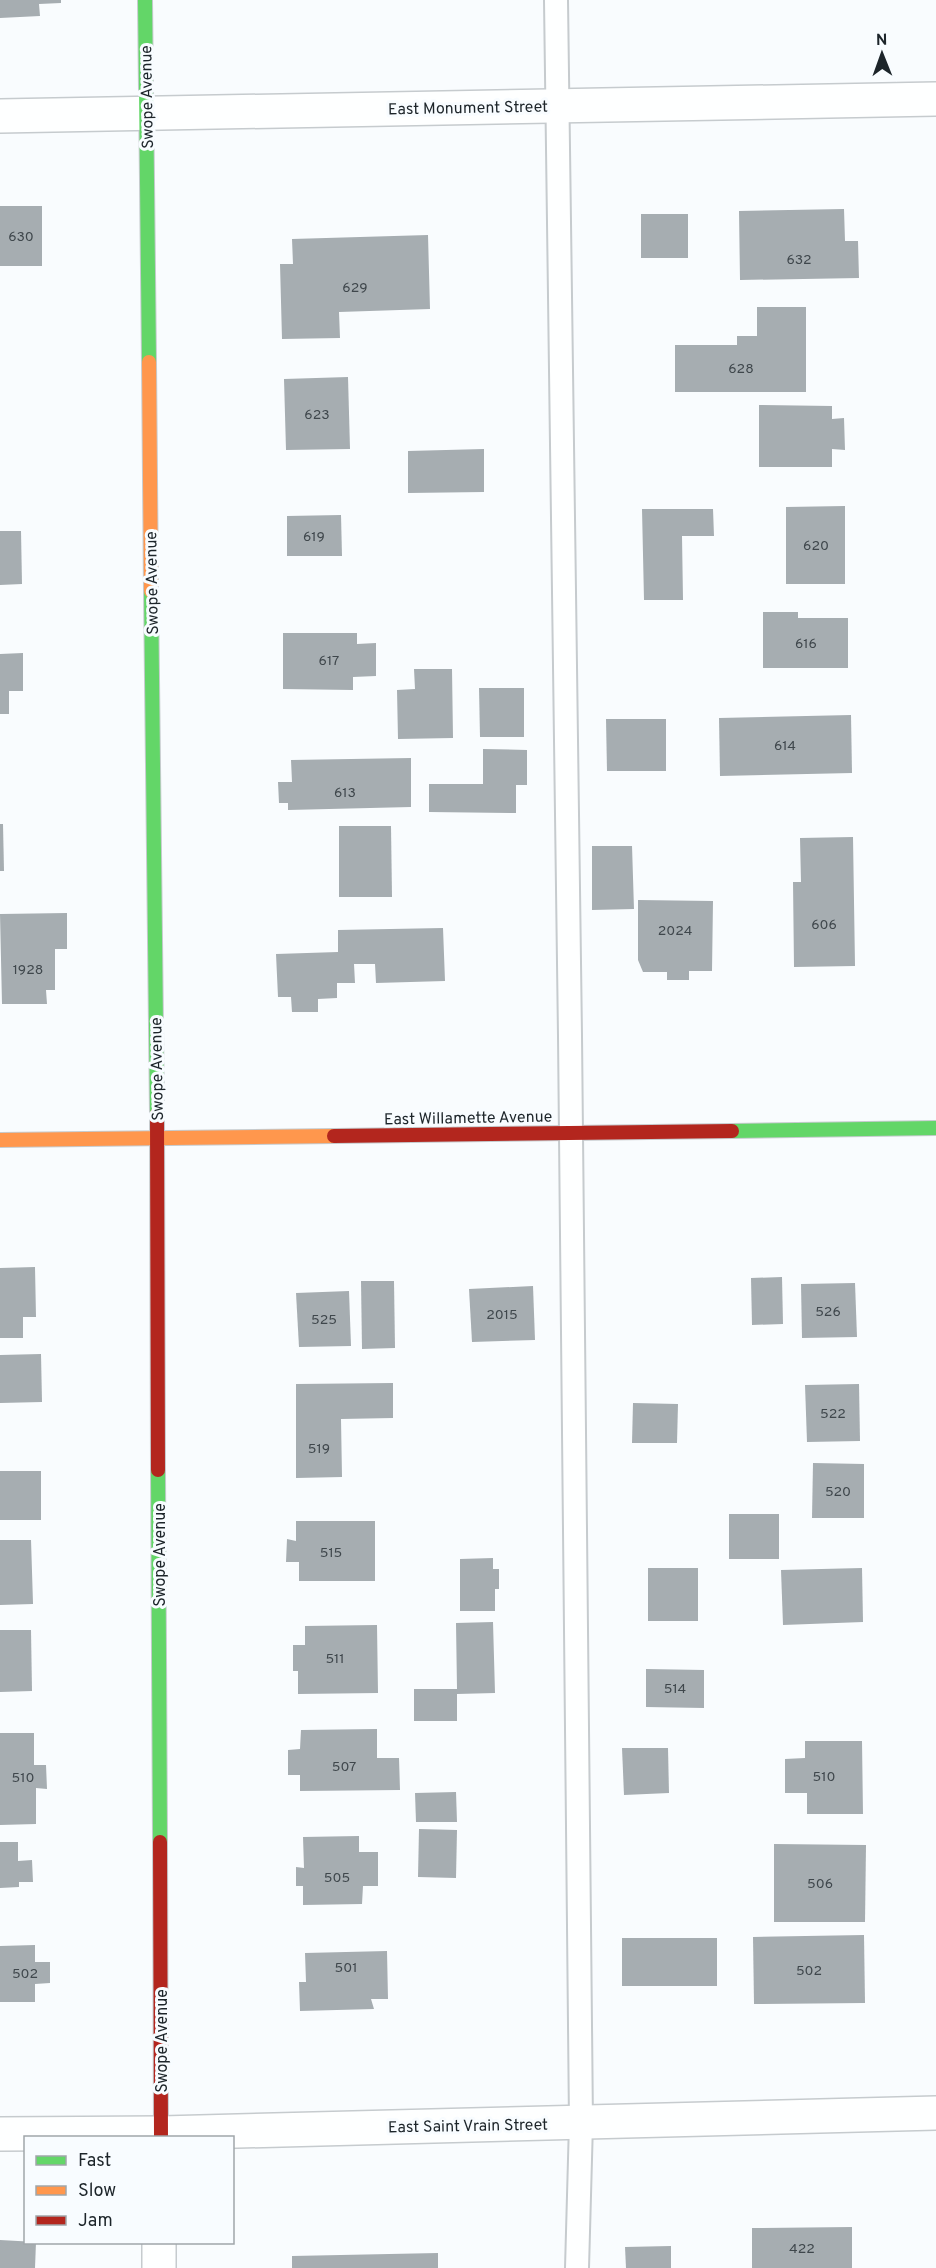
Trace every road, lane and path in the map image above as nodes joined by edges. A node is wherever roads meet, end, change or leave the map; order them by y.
1 (145, 0) edge
2 (556, 0) edge
3 (936, 99) edge
4 (557, 105) junction
5 (147, 112) junction
6 (0, 116) edge
7 (936, 1128) edge
8 (571, 1132) junction
9 (157, 1137) junction
10 (0, 1140) edge
11 (936, 2113) edge
12 (580, 2123) junction
13 (0, 2134) edge
14 (161, 2135) edge
15 (159, 2244) edge
16 (159, 2268) edge
17 (577, 2268) edge

1 - 5 street, Swope Avenue
2 - 4 lane
3 - 4 street, East Monument Street
4 - 5 street, East Monument Street
4 - 8 lane
5 - 6 street, East Monument Street
5 - 9 street, Swope Avenue
7 - 8 street, East Willamette Avenue
8 - 9 street, East Willamette Avenue
8 - 12 lane
9 - 10 street, East Willamette Avenue
9 - 14 street, Swope Avenue
11 - 12 street, East Saint Vrain Street
12 - 14 street, East Saint Vrain Street
12 - 17 lane
13 - 14 street, East Saint Vrain Street
15 - 16 street

